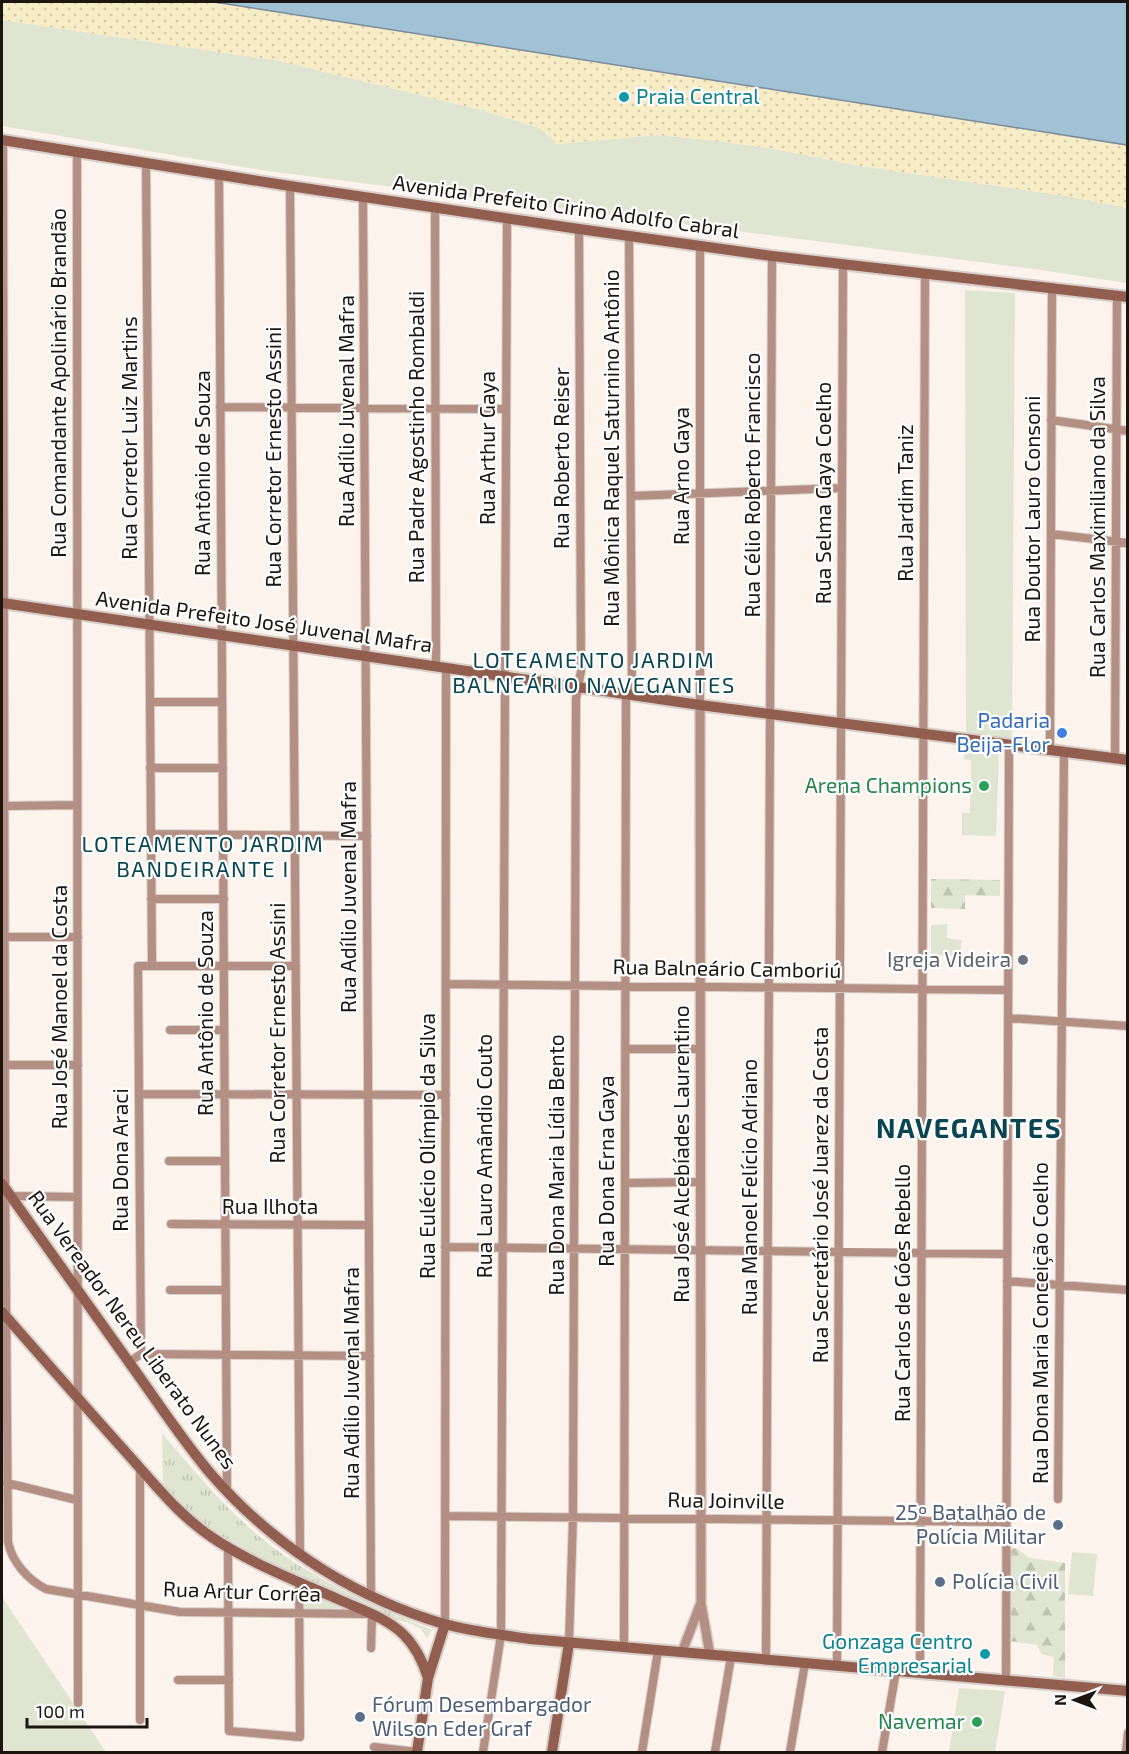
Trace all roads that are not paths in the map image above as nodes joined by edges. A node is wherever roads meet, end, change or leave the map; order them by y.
1 (2, 140) edge
2 (77, 152) junction
3 (146, 163) junction
4 (219, 174) junction
5 (290, 186) junction
6 (363, 197) junction
7 (435, 208) junction
8 (507, 219) junction
9 (579, 229) junction
10 (629, 236) junction
11 (700, 246) junction
12 (772, 255) junction
13 (843, 264) junction
14 (925, 273) junction
15 (1052, 287) junction
16 (1122, 296) edge
17 (220, 407) junction
18 (292, 407) junction
19 (364, 408) junction
20 (435, 408) junction
21 (506, 409) junction
22 (1051, 420) junction
23 (1116, 429) junction
24 (1128, 431) edge
25 (842, 488) junction
26 (771, 491) junction
27 (700, 493) junction
28 (631, 496) junction
29 (1051, 534) junction
30 (1116, 542) junction
31 (1128, 543) edge
32 (3, 603) edge
33 (77, 614) junction
34 (150, 624) junction
35 (222, 635) junction
36 (294, 646) junction
37 (366, 656) junction
38 (441, 667) junction
39 (504, 676) junction
40 (578, 687) junction
41 (629, 695) junction
42 (150, 702) junction
43 (222, 702) junction
44 (700, 705) junction
45 (770, 714) junction
46 (841, 723) junction
47 (924, 734) junction
48 (1009, 745) junction
49 (1050, 750) junction
50 (1064, 752) junction
51 (1115, 759) junction
52 (1128, 760) edge
53 (150, 768) junction
54 (223, 768) junction
55 (77, 805) junction
56 (5, 806) junction
57 (151, 834) junction
58 (223, 835) junction
59 (295, 835) junction
60 (367, 836) junction
61 (151, 900) junction
62 (224, 900) junction
63 (5, 937) junction
64 (78, 937) junction
65 (152, 965) junction
66 (224, 966) junction
67 (296, 966) junction
68 (446, 984) junction
69 (503, 985) junction
70 (575, 985) junction
71 (625, 986) junction
72 (700, 987) junction
73 (769, 987) junction
74 (840, 988) junction
75 (922, 989) junction
76 (1008, 990) junction
77 (1008, 1018) junction
78 (1061, 1022) junction
79 (1128, 1026) edge
80 (170, 1030) dead end
81 (224, 1030) junction
82 (625, 1049) junction
83 (700, 1049) junction
84 (6, 1065) junction
85 (78, 1065) junction
86 (139, 1094) junction
87 (225, 1095) junction
88 (297, 1095) junction
89 (368, 1095) junction
90 (446, 1095) junction
91 (170, 1161) dead end
92 (225, 1161) junction
93 (700, 1182) junction
94 (625, 1183) junction
95 (6, 1190) edge
96 (77, 1197) junction
97 (171, 1224) dead end
98 (226, 1224) junction
99 (298, 1225) junction
100 (369, 1225) junction
101 (446, 1247) junction
102 (502, 1248) junction
103 (574, 1249) junction
104 (625, 1249) junction
105 (700, 1250) junction
106 (768, 1251) junction
107 (839, 1252) junction
108 (921, 1253) junction
109 (1007, 1254) junction
110 (1007, 1281) junction
111 (1059, 1285) junction
112 (77, 1289) junction
113 (170, 1290) dead end
114 (226, 1290) junction
115 (1128, 1290) edge
116 (4, 1314) edge
117 (141, 1354) junction
118 (226, 1355) junction
119 (298, 1355) junction
120 (370, 1356) junction
121 (129, 1362) junction
122 (77, 1399) junction
123 (141, 1469) junction
124 (7, 1483) junction
125 (227, 1492) junction
126 (1058, 1499) dead end
127 (77, 1500) junction
128 (445, 1516) junction
129 (501, 1517) junction
130 (573, 1518) junction
131 (624, 1518) junction
132 (700, 1519) junction
133 (767, 1519) junction
134 (838, 1520) junction
135 (920, 1521) junction
136 (1006, 1522) junction
137 (228, 1548) junction
138 (300, 1555) junction
139 (299, 1582) junction
140 (77, 1594) junction
141 (371, 1596) junction
142 (701, 1603) junction
143 (140, 1605) junction
144 (229, 1613) junction
145 (300, 1613) junction
146 (372, 1614) junction
147 (445, 1624) junction
148 (501, 1635) junction
149 (569, 1643) junction
150 (371, 1648) dead end
151 (624, 1648) junction
152 (658, 1651) junction
153 (682, 1653) junction
154 (710, 1655) junction
155 (731, 1657) junction
156 (766, 1660) junction
157 (805, 1663) junction
158 (837, 1666) junction
159 (896, 1671) junction
160 (920, 1673) junction
161 (428, 1678) junction
162 (178, 1680) dead end
163 (229, 1680) junction
164 (1006, 1681) junction
165 (1128, 1691) edge
166 (78, 1703) dead end
167 (140, 1720) dead end
168 (1128, 1733) edge
169 (374, 1747) dead end
170 (417, 1752) edge
171 (483, 1752) edge
172 (552, 1752) edge
173 (642, 1752) edge
174 (715, 1752) edge
175 (790, 1752) edge
176 (882, 1752) edge
177 (1126, 1752) edge

1 - 2 main road, Avenida Prefeito Cirino Adolfo Cabral
1 - 32 street, Rua Artur Corrêa
2 - 3 main road, Avenida Prefeito Cirino Adolfo Cabral
2 - 33 street, Rua Comandante Apolinário Brandão
3 - 4 main road, Avenida Prefeito Cirino Adolfo Cabral
3 - 34 street, Rua Corretor Luiz Martins
4 - 5 main road, Avenida Prefeito Cirino Adolfo Cabral
4 - 17 street, Rua Antônio de Souza
5 - 6 main road, Avenida Prefeito Cirino Adolfo Cabral
5 - 18 street, Rua Corretor Ernesto Assini
6 - 7 main road, Avenida Prefeito Cirino Adolfo Cabral
6 - 19 street, Rua Adílio Juvenal Mafra
7 - 8 main road, Avenida Prefeito Cirino Adolfo Cabral
7 - 20 street, Rua Padre Agostinho Rombaldi
8 - 9 main road, Avenida Prefeito Cirino Adolfo Cabral
8 - 21 street, Rua Arthur Gaya
9 - 10 main road, Avenida Prefeito Cirino Adolfo Cabral
9 - 40 street, Rua Roberto Reiser
10 - 11 main road, Avenida Prefeito Cirino Adolfo Cabral
10 - 28 street, Rua Mônica Raquel Saturnino Antônio
11 - 12 main road, Avenida Prefeito Cirino Adolfo Cabral
11 - 27 street, Rua Arno Gaya
12 - 13 main road, Avenida Prefeito Cirino Adolfo Cabral
12 - 26 street, Rua Célio Roberto Francisco
13 - 14 main road, Avenida Prefeito Cirino Adolfo Cabral
13 - 25 street, Rua Selma Gaya Coelho
14 - 15 main road, Avenida Prefeito Cirino Adolfo Cabral
14 - 47 street, Rua Jardim Taniz
15 - 16 main road, Avenida Prefeito Cirino Adolfo Cabral
15 - 22 street, Rua Doutor Lauro Consoni
16 - 23 street, Rua Carlos Maximiliano da Silva
17 - 18 street
17 - 35 street, Rua Antônio de Souza
18 - 19 street
18 - 36 street, Rua Corretor Ernesto Assini
19 - 20 street
19 - 37 street, Rua Adílio Juvenal Mafra
20 - 21 street
20 - 38 street, Rua Padre Agostinho Rombaldi
21 - 39 street, Rua Arthur Gaya
22 - 23 street
22 - 29 street, Rua Doutor Lauro Consoni
23 - 24 street
23 - 30 street, Rua Carlos Maximiliano da Silva
25 - 26 street
25 - 46 street, Rua Selma Gaya Coelho
26 - 27 street
26 - 45 street, Rua Célio Roberto Francisco
27 - 28 street
27 - 44 street, Rua Arno Gaya
28 - 41 street, Rua Mônica Raquel Saturnino Antônio
29 - 30 street
29 - 49 street, Rua Doutor Lauro Consoni
30 - 31 street
30 - 51 street, Rua Carlos Maximiliano da Silva
32 - 33 main road, Avenida Prefeito José Juvenal Mafra
32 - 56 street, Rua Artur Corrêa
33 - 34 main road, Avenida Prefeito José Juvenal Mafra
33 - 55 street, Rua José Manoel da Costa
34 - 35 main road, Avenida Prefeito José Juvenal Mafra
34 - 42 street, Rua Corretor Luiz Martins
35 - 36 main road, Avenida Prefeito José Juvenal Mafra
35 - 43 street, Rua Antônio de Souza
36 - 37 main road, Avenida Prefeito José Juvenal Mafra
36 - 59 street, Rua Corretor Ernesto Assini
37 - 38 main road, Avenida Prefeito José Juvenal Mafra
37 - 60 street, Rua Adílio Juvenal Mafra
38 - 39 main road, Avenida Prefeito José Juvenal Mafra
38 - 68 street, Rua Eulécio Olímpio da Silva
39 - 40 main road, Avenida Prefeito José Juvenal Mafra
39 - 69 street, Rua Lauro Amândio Couto
40 - 41 main road, Avenida Prefeito José Juvenal Mafra
40 - 70 street, Rua Dona Maria Lídia Bento
41 - 44 main road, Avenida Prefeito José Juvenal Mafra
41 - 71 street, Rua Dona Erna Gaya
42 - 43 street
42 - 53 street, Rua Corretor Luiz Martins
43 - 54 street, Rua Antônio de Souza
44 - 45 main road, Avenida Prefeito José Juvenal Mafra
44 - 72 street, Rua José Alcebíades Laurentino
45 - 46 main road, Avenida Prefeito José Juvenal Mafra
45 - 73 street, Rua Manoel Felício Adriano
46 - 47 main road, Avenida Prefeito José Juvenal Mafra
46 - 74 street, Rua Secretário José Juarez da Costa
47 - 48 main road, Avenida Prefeito José Juvenal Mafra
47 - 75 street, Rua Carlos de Góes Rebello
48 - 49 main road, Avenida Prefeito José Juvenal Mafra
48 - 76 street
49 - 50 main road, Avenida Prefeito José Juvenal Mafra
50 - 51 main road, Avenida Prefeito José Juvenal Mafra
50 - 78 street, Rua Dona Maria Conceição Coelho
51 - 52 main road, Avenida Prefeito José Juvenal Mafra
53 - 54 street
53 - 57 street, Rua Corretor Luiz Martins
54 - 58 street, Rua Antônio de Souza
55 - 56 street
55 - 64 street, Rua José Manoel da Costa
56 - 63 street, Rua Artur Corrêa
57 - 58 street
57 - 61 street, Rua Corretor Luiz Martins
58 - 59 street
58 - 62 street, Rua Antônio de Souza
59 - 60 street
59 - 67 street, Rua Corretor Ernesto Assini
60 - 89 street, Rua Adílio Juvenal Mafra
61 - 62 street
61 - 65 street, Rua Corretor Luiz Martins
62 - 66 street, Rua Antônio de Souza
63 - 64 street
63 - 84 street, Rua Artur Corrêa
64 - 85 street, Rua José Manoel da Costa
65 - 66 street
65 - 86 street, Rua Dona Araci
66 - 67 street
66 - 81 street, Rua Antônio de Souza
67 - 88 street, Rua Corretor Ernesto Assini
68 - 69 street, Rua Balneário Camboriú
68 - 90 street, Rua Eulécio Olímpio da Silva
69 - 70 street, Rua Balneário Camboriú
69 - 102 street, Rua Lauro Amândio Couto
70 - 71 street, Rua Balneário Camboriú
70 - 103 street, Rua Dona Maria Lídia Bento
71 - 72 street, Rua Balneário Camboriú
71 - 82 street, Rua Dona Erna Gaya
72 - 73 street, Rua Balneário Camboriú
72 - 83 street, Rua José Alcebíades Laurentino
73 - 74 street, Rua Balneário Camboriú
73 - 106 street, Rua Manoel Felício Adriano
74 - 75 street, Rua Balneário Camboriú
74 - 107 street, Rua Secretário José Juarez da Costa
75 - 76 street, Rua Balneário Camboriú
75 - 108 street, Rua Carlos de Góes Rebello
76 - 77 street
77 - 78 street
77 - 109 street
78 - 79 street
78 - 111 street, Rua Dona Maria Conceição Coelho
80 - 81 street
81 - 87 street, Rua Antônio de Souza
82 - 83 street
82 - 94 street, Rua Dona Erna Gaya
83 - 93 street, Rua José Alcebíades Laurentino
84 - 85 street
84 - 95 street, Rua Artur Corrêa
85 - 96 street, Rua José Manoel da Costa
86 - 87 street
86 - 117 street, Rua Dona Araci
87 - 88 street
87 - 92 street, Rua Antônio de Souza
88 - 89 street
88 - 99 street, Rua Corretor Ernesto Assini
89 - 90 street
89 - 100 street, Rua Adílio Juvenal Mafra
90 - 101 street, Rua Eulécio Olímpio da Silva
91 - 92 street
92 - 98 street, Rua Antônio de Souza
93 - 94 street
93 - 105 street, Rua José Alcebíades Laurentino
94 - 104 street, Rua Dona Erna Gaya
95 - 96 street
95 - 112 main road, Rua Vereador Nereu Liberato Nunes
95 - 116 street, Rua Artur Corrêa
96 - 112 street, Rua José Manoel da Costa
97 - 98 street, Rua Ilhota
98 - 99 street, Rua Ilhota
98 - 114 street, Rua Antônio de Souza
99 - 100 street, Rua Ilhota
99 - 119 street, Rua Corretor Ernesto Assini
100 - 120 street, Rua Adílio Juvenal Mafra
101 - 102 street
101 - 128 street, Rua Eulécio Olímpio da Silva
102 - 103 street
102 - 129 street, Rua Lauro Amândio Couto
103 - 104 street
103 - 130 street, Rua Dona Maria Lídia Bento
104 - 105 street
104 - 131 street, Rua Dona Erna Gaya
105 - 106 street
105 - 132 street, Rua José Alcebíades Laurentino
106 - 107 street
106 - 133 street, Rua Manoel Felício Adriano
107 - 108 street
107 - 134 street, Rua Secretário José Juarez da Costa
108 - 109 street
108 - 135 street, Rua Carlos de Góes Rebello
109 - 110 street
110 - 111 street
110 - 136 street
111 - 115 street
111 - 126 street, Rua Dona Maria Conceição Coelho
112 - 121 main road, Rua Vereador Nereu Liberato Nunes
112 - 122 street, Rua José Manoel da Costa
113 - 114 street
114 - 118 street, Rua Antônio de Souza
116 - 122 main road
116 - 124 street, Rua Artur Corrêa
117 - 118 street
117 - 121 street
118 - 119 street
118 - 125 street, Rua Antônio de Souza
119 - 120 street
119 - 138 street, Rua Corretor Ernesto Assini
120 - 141 street, Rua Adílio Juvenal Mafra
121 - 125 main road, Rua Vereador Nereu Liberato Nunes
122 - 123 main road
122 - 127 street, Rua José Manoel da Costa
123 - 137 main road
123 - 143 street
124 - 127 street
124 - 140 street, Rua Artur Corrêa
125 - 138 main road, Rua Vereador Nereu Liberato Nunes
127 - 140 street, Rua José Manoel da Costa
128 - 129 street, Rua Joinville
128 - 147 street, Rua Eulécio Olímpio da Silva
129 - 130 street, Rua Joinville
129 - 148 street, Rua Lauro Amândio Couto
130 - 131 street, Rua Joinville
130 - 149 street, Rua Dona Maria Lídia Bento
131 - 132 street, Rua Joinville
131 - 151 street, Rua Dona Erna Gaya
132 - 133 street, Rua Joinville
132 - 142 street, Rua José Alcebíades Laurentino
133 - 134 street, Rua Joinville
133 - 156 street, Rua Manoel Felício Adriano
134 - 135 street, Rua Joinville
134 - 158 street, Rua Secretário José Juarez da Costa
135 - 136 street, Rua Joinville
135 - 160 street, Rua Carlos de Góes Rebello
136 - 164 street
137 - 139 main road
137 - 144 street
138 - 141 main road, Rua Vereador Nereu Liberato Nunes
139 - 145 street
139 - 146 main road
140 - 143 street, Rua Artur Corrêa
140 - 166 street, Rua José Manoel da Costa
141 - 147 main road, Rua Vereador Nereu Liberato Nunes
142 - 153 street, Rua José Alcebíades Laurentino
142 - 154 street, Rua José Alcebíades Laurentino
143 - 144 street, Rua Artur Corrêa
143 - 167 street
144 - 145 street, Rua Artur Corrêa
144 - 163 street
145 - 146 street, Rua Artur Corrêa
145 - 163 street
146 - 150 street
146 - 161 main road
147 - 148 main road, Rua Vereador Nereu Liberato Nunes
147 - 161 main road
148 - 149 main road, Rua Vereador Nereu Liberato Nunes
148 - 171 street, Rua Lauro Amândio Couto
149 - 151 main road, Rua Vereador Nereu Liberato Nunes
149 - 172 main road
151 - 152 main road, Rua Vereador Nereu Liberato Nunes
152 - 153 main road, Rua Vereador Nereu Liberato Nunes
152 - 173 street
153 - 154 main road, Rua Vereador Nereu Liberato Nunes
154 - 155 main road, Rua Vereador Nereu Liberato Nunes
155 - 156 main road, Rua Vereador Nereu Liberato Nunes
155 - 174 street
156 - 157 main road, Rua Vereador Nereu Liberato Nunes
157 - 158 main road, Rua Vereador Nereu Liberato Nunes
157 - 175 street
158 - 159 main road, Rua Vereador Nereu Liberato Nunes
159 - 160 main road, Rua Vereador Nereu Liberato Nunes
159 - 176 street
160 - 164 main road, Rua Vereador Nereu Liberato Nunes
161 - 170 main road
162 - 163 street
164 - 165 main road, Rua Vereador Nereu Liberato Nunes
168 - 177 street
169 - 170 street

